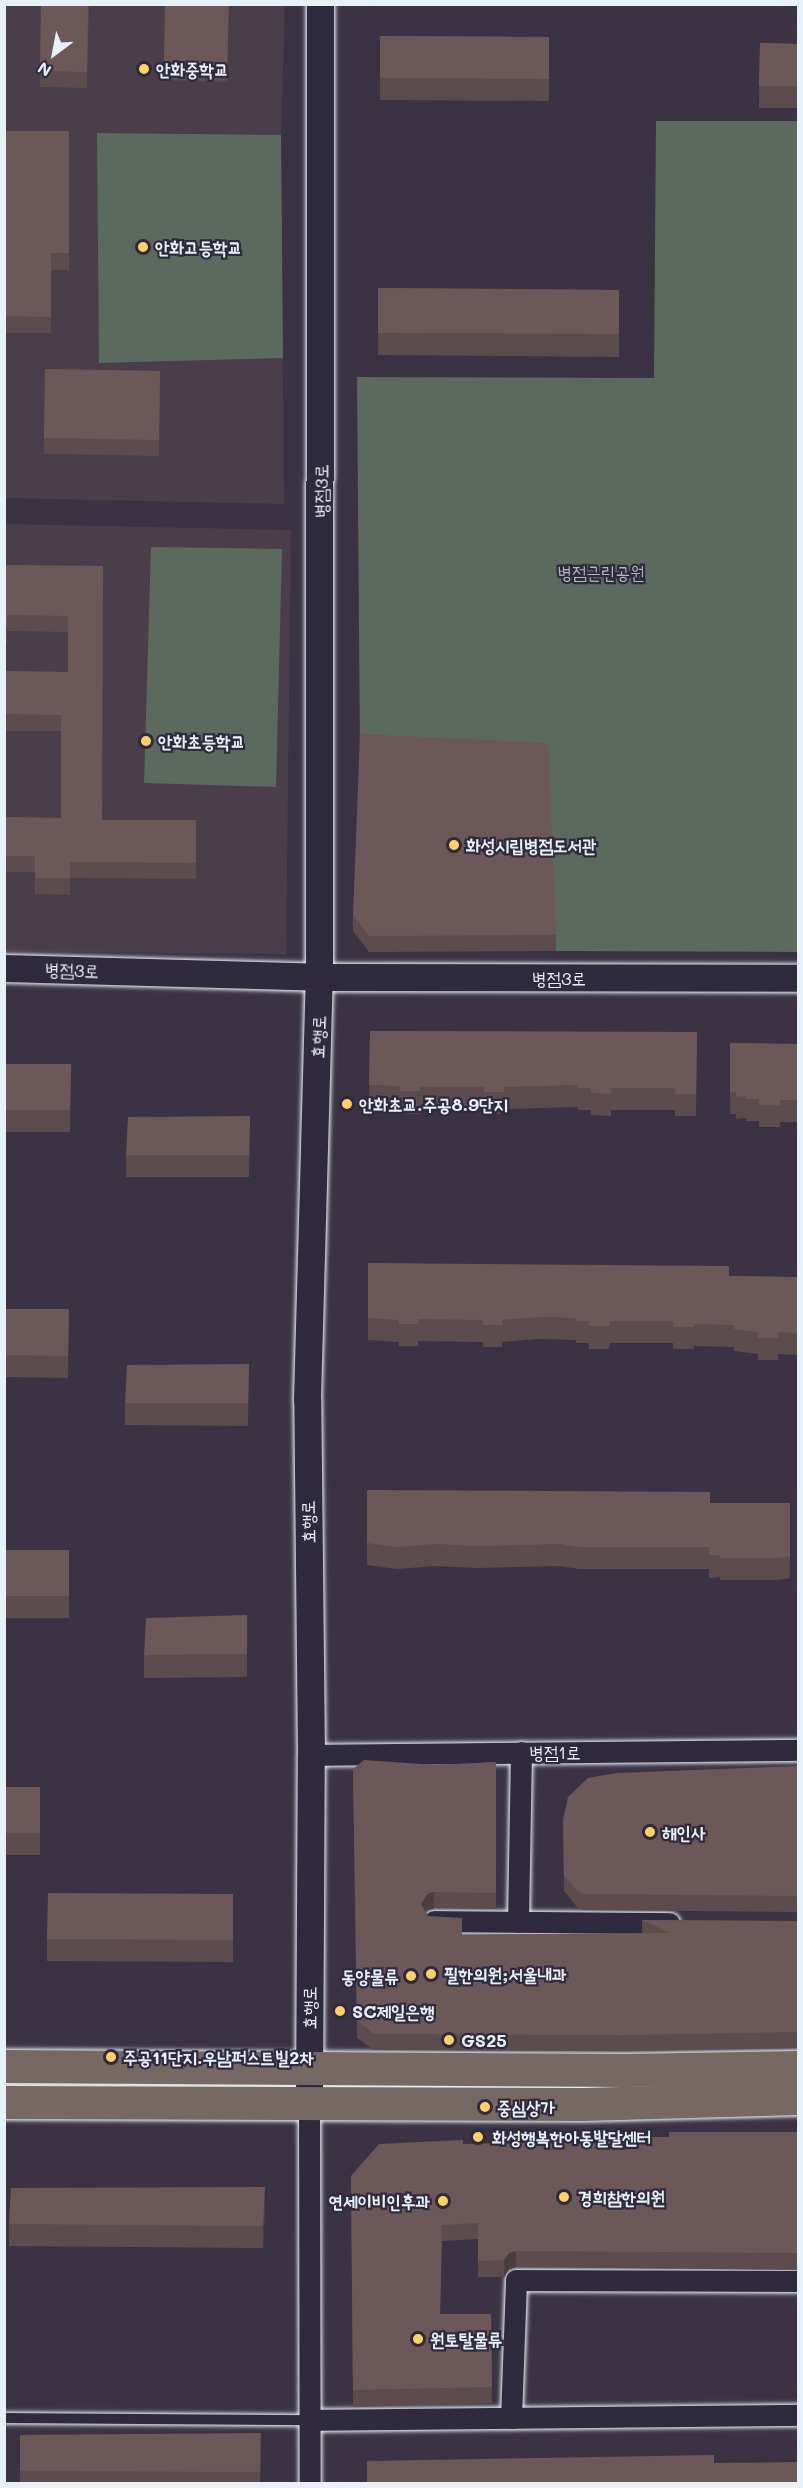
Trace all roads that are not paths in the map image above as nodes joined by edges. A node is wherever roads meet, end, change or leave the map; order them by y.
1 (320, 4) edge
2 (4, 968) edge
3 (319, 977) junction
4 (798, 978) edge
5 (798, 1750) edge
6 (521, 1752) junction
7 (311, 1755) junction
8 (434, 1921) edge
9 (518, 1922) junction
10 (693, 1923) edge
11 (4, 2066) edge
12 (798, 2067) edge
13 (309, 2068) junction
14 (798, 2098) edge
15 (4, 2102) edge
16 (309, 2102) junction
17 (798, 2281) edge
18 (798, 2415) edge
19 (5, 2418) edge
20 (512, 2418) junction
21 (310, 2420) junction
22 (310, 2484) edge

1 - 3 street, 병점3로
2 - 3 street, 병점3로
3 - 4 street, 병점3로
3 - 7 street, 효행로
5 - 6 street, 병점1로
6 - 7 street, 병점1로
6 - 9 street
7 - 13 street, 효행로
8 - 9 street
9 - 10 street
11 - 13 main road
12 - 13 main road
13 - 16 street, 효행로
14 - 16 main road
15 - 16 main road
16 - 21 street, 효행로
17 - 20 street
18 - 20 street
19 - 21 lane
20 - 21 street
21 - 22 street, 효행로

